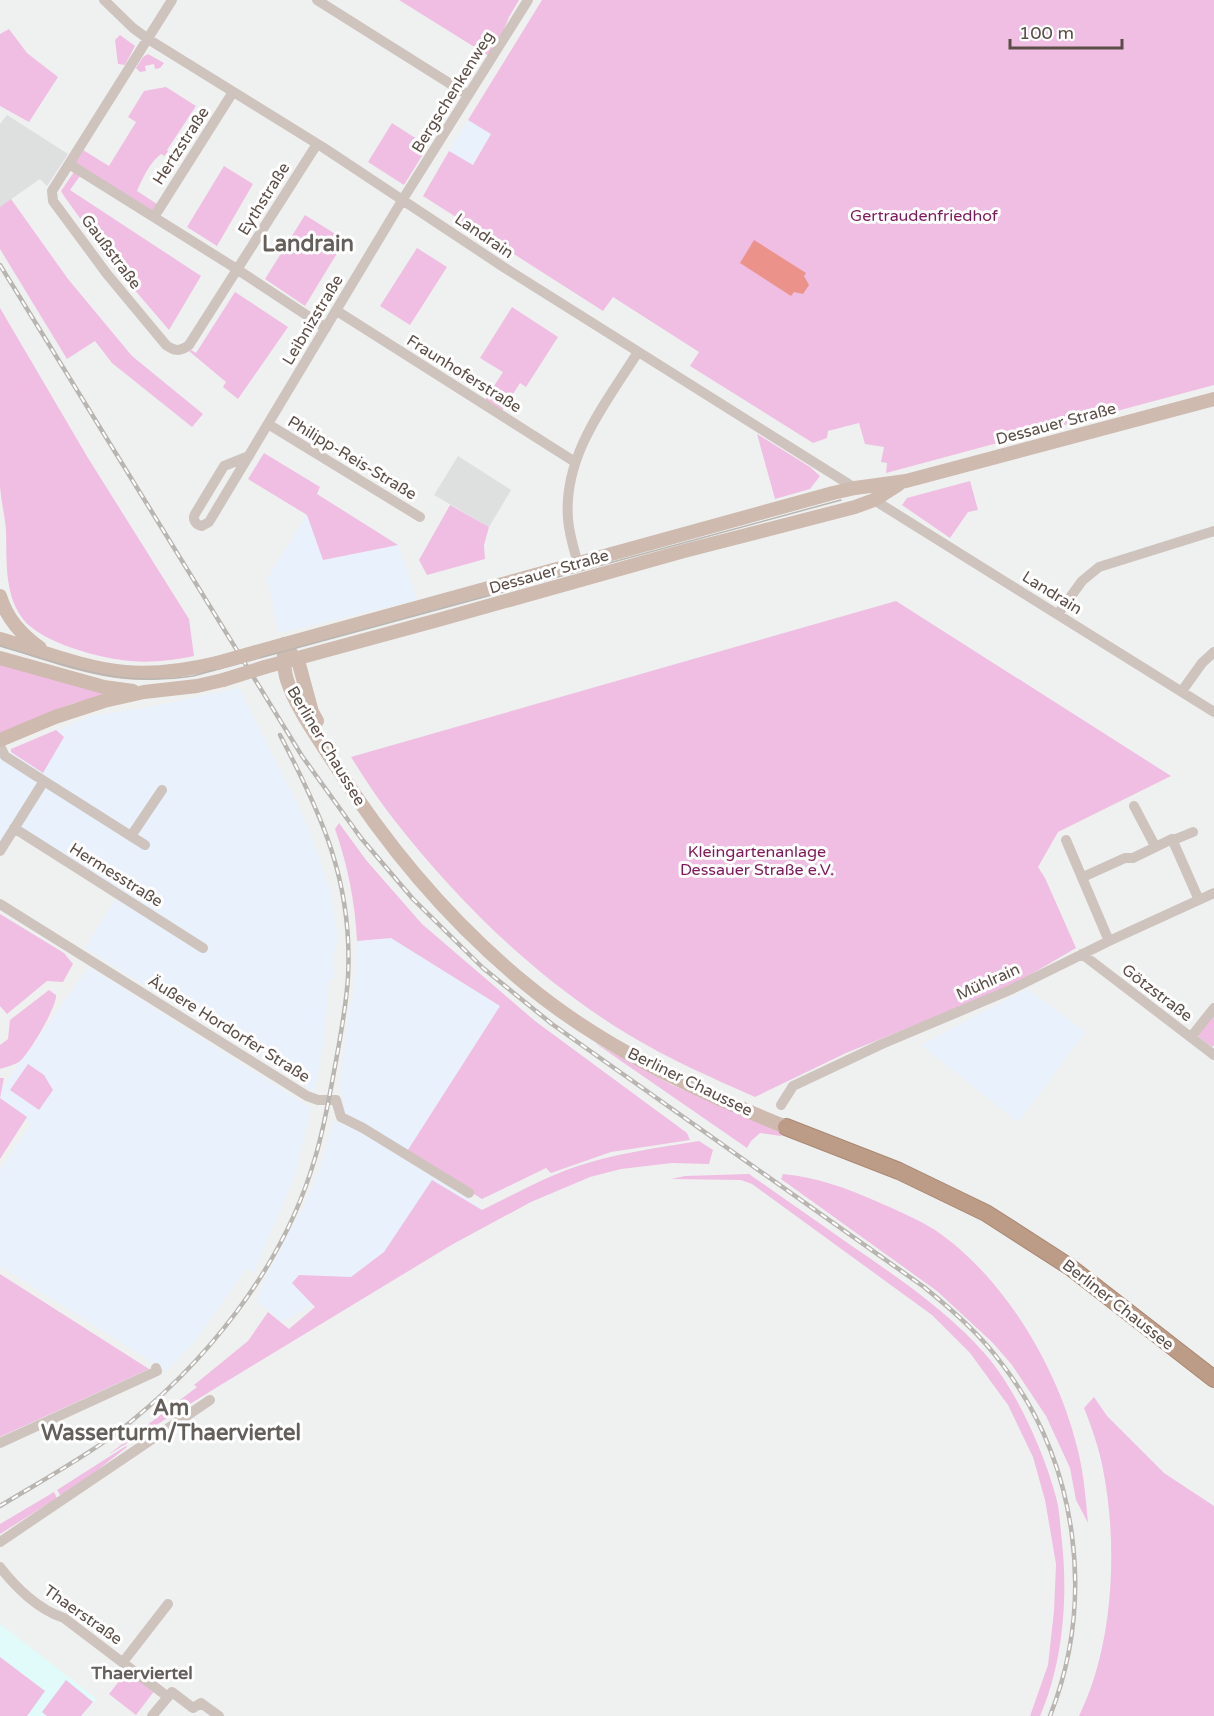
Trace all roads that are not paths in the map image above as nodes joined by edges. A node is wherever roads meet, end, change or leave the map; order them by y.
1 (104, 0) edge
2 (172, 0) edge
3 (317, 0) edge
4 (528, 0) edge
5 (148, 39) junction
6 (233, 92) junction
7 (468, 95) junction
8 (317, 144) junction
9 (69, 164) junction
10 (403, 199) junction
11 (154, 217) junction
12 (236, 270) junction
13 (337, 311) junction
14 (326, 328) junction
15 (173, 350) joint
16 (638, 352) junction
17 (1214, 399) edge
18 (268, 424) junction
19 (249, 456) junction
20 (575, 462) junction
21 (906, 481) junction
22 (855, 488) junction
23 (874, 500) junction
24 (846, 510) junction
25 (420, 517) dead end
26 (1214, 531) edge
27 (578, 564) junction
28 (0, 597) edge
29 (1058, 614) junction
30 (0, 639) edge
31 (284, 644) junction
32 (1214, 652) edge
33 (46, 653) junction
34 (0, 658) edge
35 (290, 660) junction
36 (266, 666) junction
37 (286, 678) junction
38 (1182, 691) junction
39 (144, 692) junction
40 (1214, 712) edge
41 (0, 740) edge
42 (0, 746) edge
43 (44, 781) junction
44 (162, 790) dead end
45 (1134, 806) dead end
46 (14, 828) junction
47 (1193, 832) dead end
48 (131, 836) junction
49 (1172, 839) junction
50 (1066, 840) dead end
51 (145, 845) dead end
52 (1155, 846) junction
53 (0, 851) edge
54 (1083, 877) junction
55 (1214, 893) edge
56 (1199, 900) junction
57 (0, 904) edge
58 (1108, 941) junction
59 (203, 948) dead end
60 (1082, 954) junction
61 (1214, 1008) edge
62 (1191, 1037) junction
63 (1214, 1055) edge
64 (781, 1105) dead end
65 (787, 1123) junction
66 (469, 1193) dead end
67 (156, 1368) dead end
68 (1214, 1369) edge
69 (1214, 1379) edge
70 (210, 1400) dead end
71 (0, 1443) edge
72 (0, 1542) edge
73 (0, 1567) edge
74 (168, 1604) dead end
75 (123, 1662) junction
76 (168, 1697) junction
77 (152, 1716) edge
78 (219, 1716) edge

1 - 5 street, Landrain
2 - 5 street, Gaußstraße
3 - 7 street
4 - 7 street, Bergschenkenweg
5 - 6 street, Landrain
5 - 9 street, Gaußstraße
6 - 8 street, Landrain
6 - 11 street, Hertzstraße
7 - 10 street, Bergschenkenweg
8 - 10 street, Landrain
8 - 12 street, Eythstraße
9 - 11 street
9 - 15 street, Gaußstraße
10 - 13 street, Leibnizstraße
10 - 16 street, Landrain
11 - 12 street
12 - 14 street
12 - 15 street, Eythstraße
13 - 14 street, Leibnizstraße
13 - 20 street, Fraunhoferstraße
14 - 18 street, Leibnizstraße
16 - 20 street
16 - 22 street, Landrain
17 - 21 main road, Dessauer Straße
18 - 19 street, Leibnizstraße
18 - 25 street, Philipp-Reis-Straße
19 - 19 street, Leibnizstraße
20 - 27 street
21 - 22 main road, Dessauer Straße
21 - 23 main road, Dessauer Straße
22 - 23 main road
22 - 24 main road
22 - 27 main road, Dessauer Straße
23 - 24 main road, Dessauer Straße
23 - 29 street, Landrain
24 - 35 main road, Dessauer Straße
26 - 29 street
27 - 31 main road, Dessauer Straße
28 - 33 main road
29 - 38 street, Landrain
30 - 33 main road, Dessauer Straße
31 - 33 main road, Dessauer Straße, bridge
31 - 35 main road, Berliner Chaussee
32 - 38 street
34 - 39 main road
35 - 36 main road, Dessauer Straße
35 - 37 main road, Berliner Chaussee
35 - 65 main road, Berliner Chaussee
36 - 37 main road
36 - 39 main road, Dessauer Straße, bridge
37 - 65 main road, Berliner Chaussee
38 - 40 street, Landrain
39 - 41 main road
42 - 43 street
43 - 46 street
43 - 48 street
44 - 48 street
45 - 52 street
46 - 53 street
46 - 59 street, Hermesstraße
47 - 49 street
48 - 51 street
49 - 52 street
49 - 56 street
50 - 54 street
52 - 54 street
54 - 58 street
55 - 56 street, Mühlrain
56 - 58 street, Mühlrain
57 - 66 street, Äußere Hordorfer Straße
58 - 60 street, Mühlrain
60 - 62 street, Götzstraße
60 - 64 street, Mühlrain
61 - 62 street
62 - 63 street, Götzstraße
65 - 68 highway, Berliner Chaussee
65 - 69 highway, Berliner Chaussee
67 - 71 street
70 - 72 street
73 - 75 street, Thaerstraße
74 - 75 street, Thaerstraße
75 - 76 street
76 - 77 street
76 - 78 street

